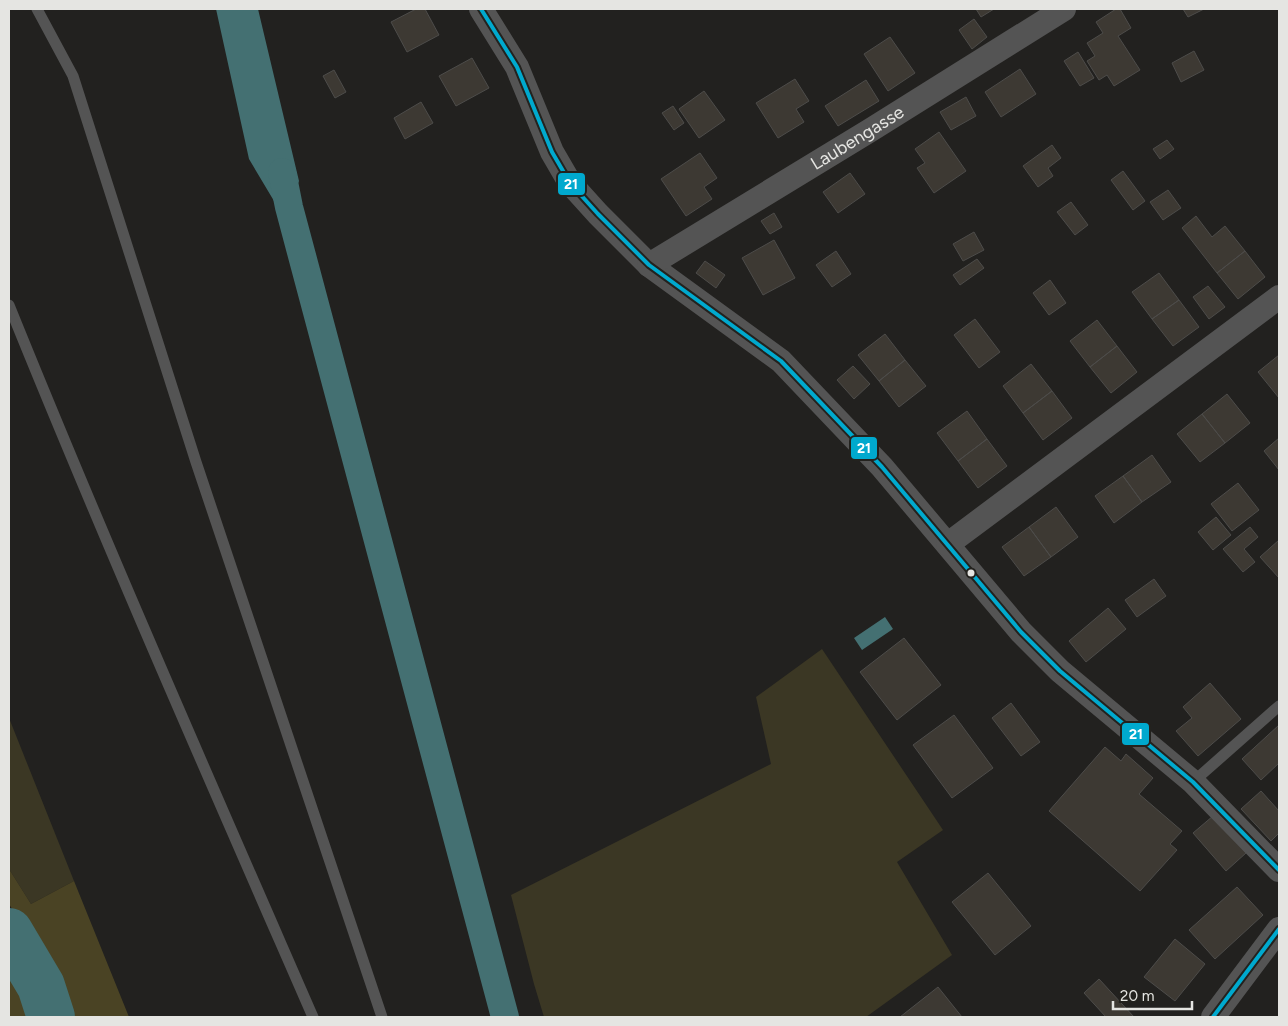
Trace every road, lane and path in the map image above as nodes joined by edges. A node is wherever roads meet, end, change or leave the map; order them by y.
1 (37, 9) edge
2 (482, 9) edge
3 (1064, 9) edge
4 (649, 265) junction
5 (1279, 297) edge
6 (9, 305) edge
7 (948, 544) junction
8 (1279, 706) edge
9 (1193, 782) junction
10 (1279, 870) edge
11 (1279, 929) edge
12 (313, 1017) edge
13 (382, 1017) edge
14 (1212, 1017) edge

1 - 13 lane
2 - 4 street
3 - 4 street, Laubengasse
4 - 7 street
5 - 7 street
6 - 12 lane
7 - 9 street
8 - 9 lane
9 - 10 street
11 - 14 street

